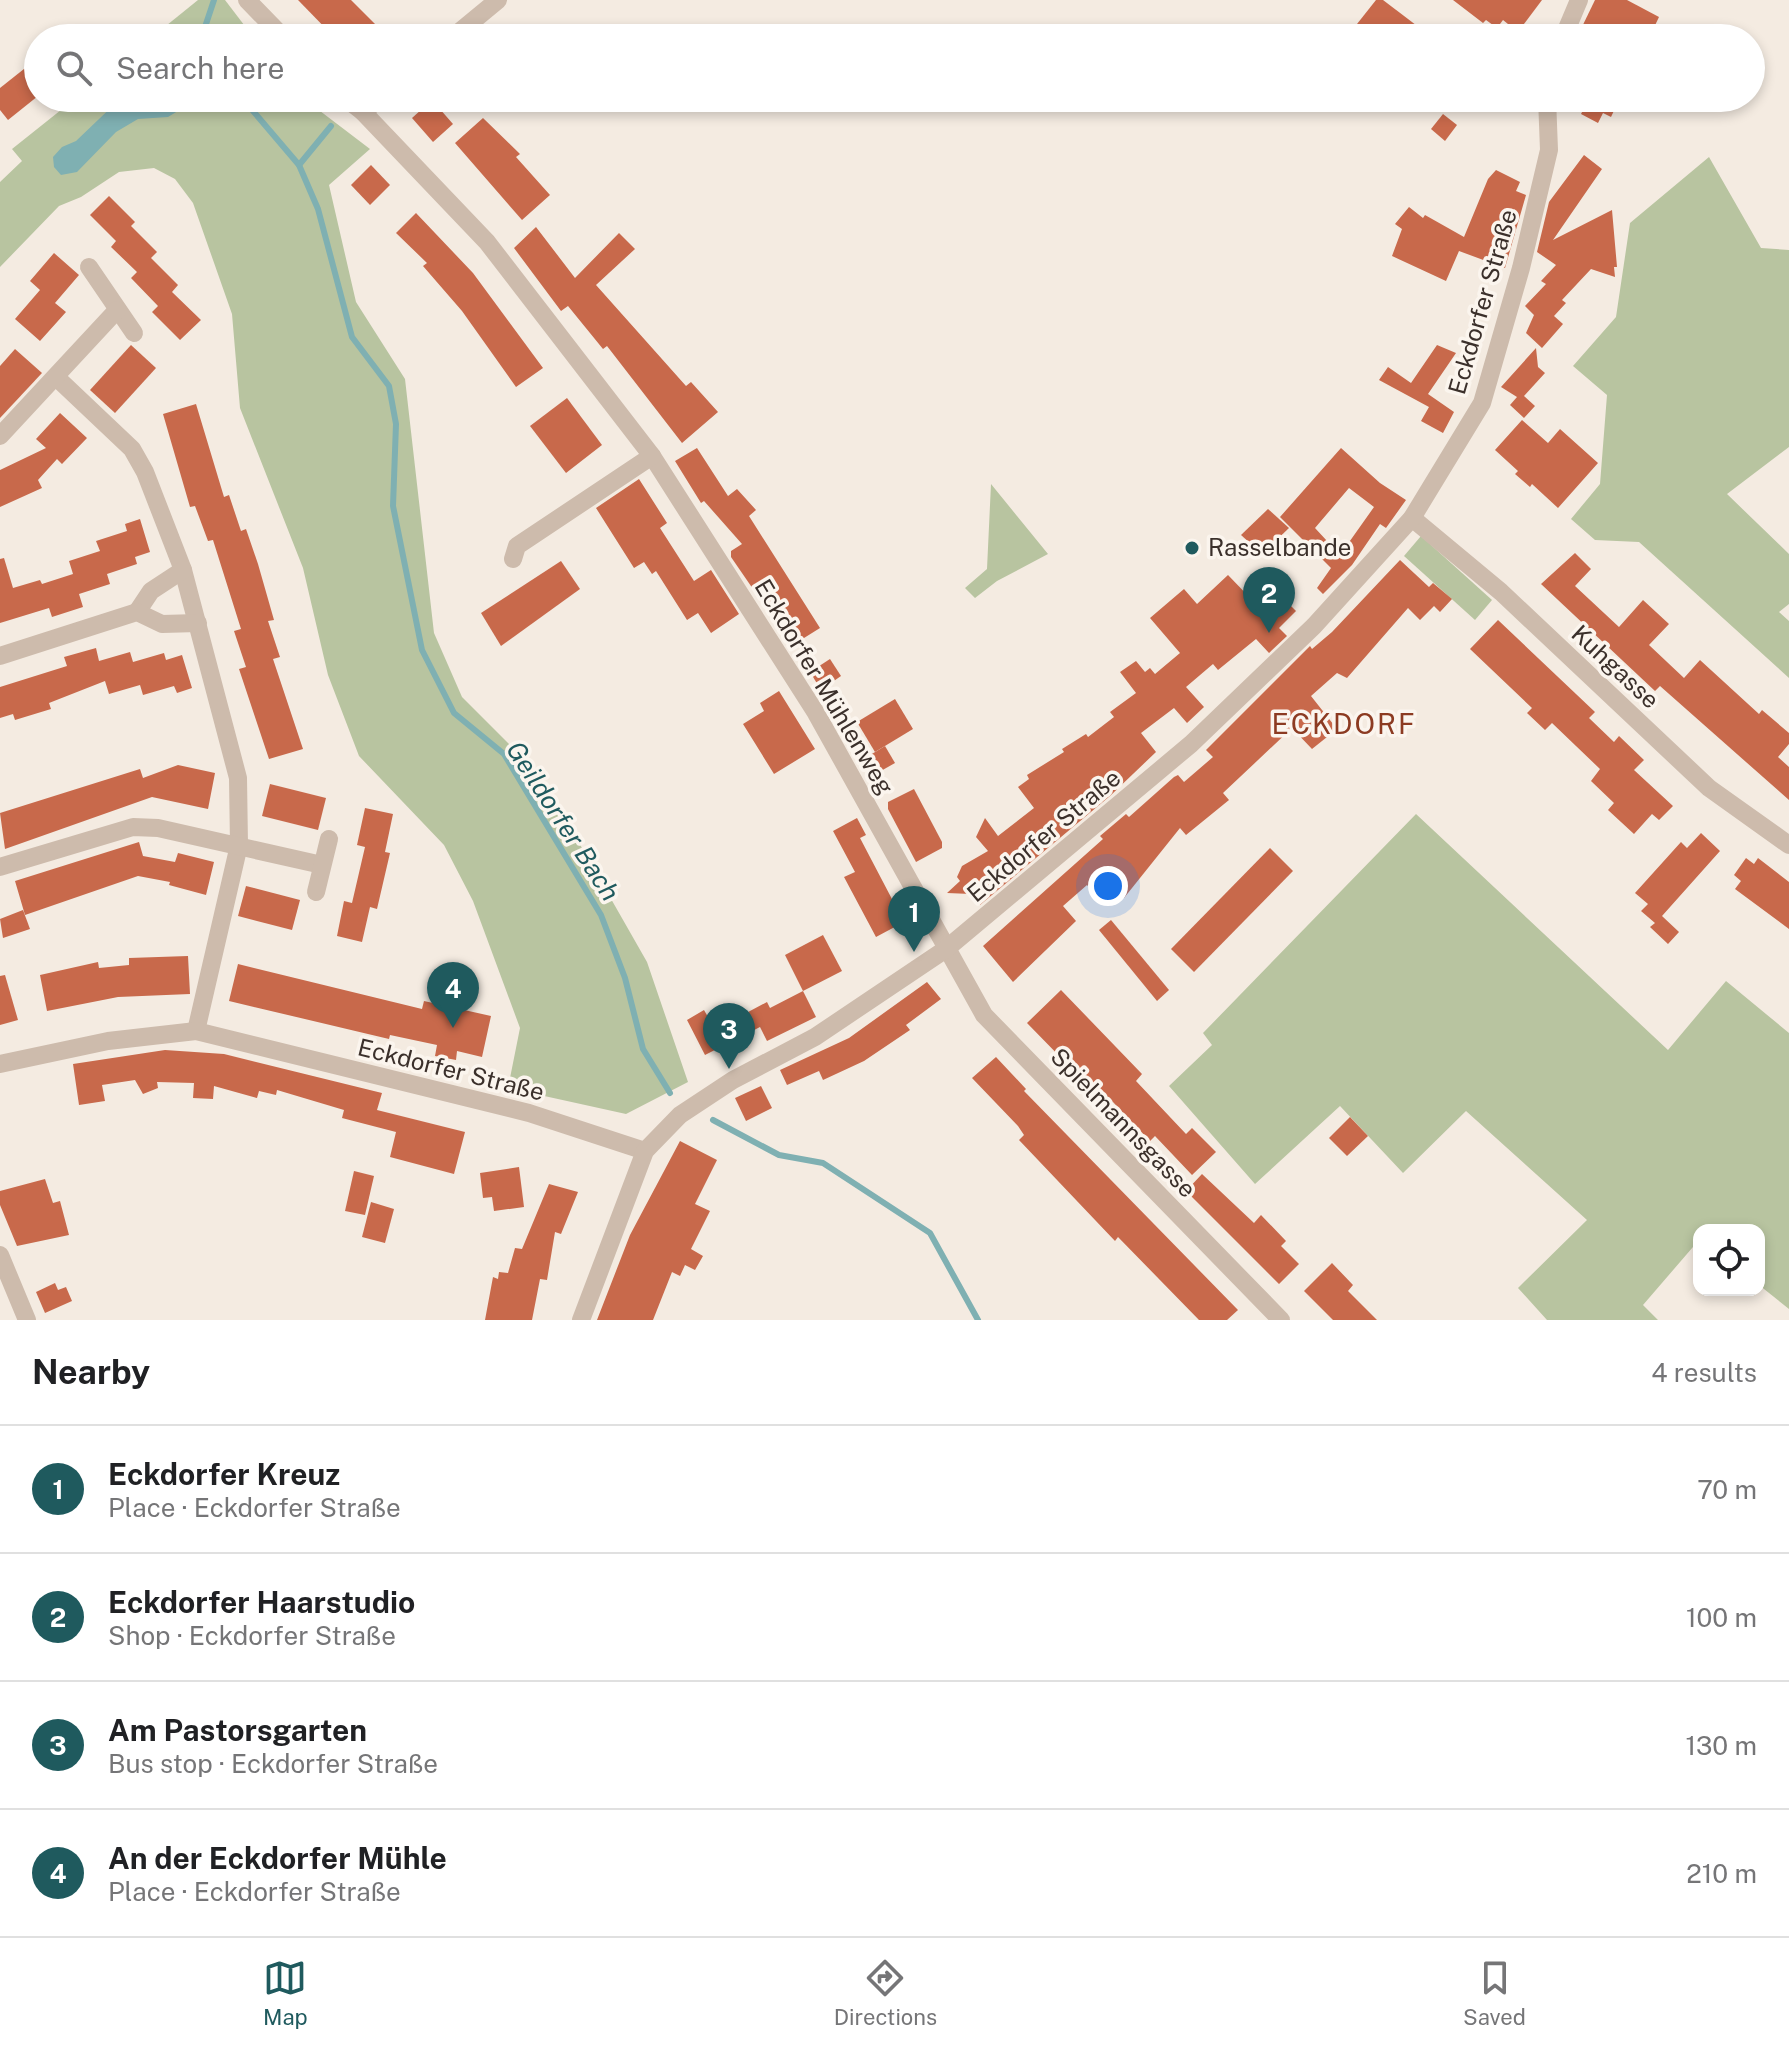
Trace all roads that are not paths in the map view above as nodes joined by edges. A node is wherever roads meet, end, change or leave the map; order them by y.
1 (247, 0) edge
2 (498, 0) edge
3 (1579, 0) edge
4 (270, 24) edge
5 (469, 24) edge
6 (1569, 24) edge
7 (363, 112) edge
8 (1548, 112) edge
9 (89, 267) dead end
10 (117, 310) junction
11 (134, 333) dead end
12 (57, 378) junction
13 (0, 436) edge
14 (652, 456) junction
15 (1412, 518) junction
16 (513, 559) dead end
17 (183, 570) junction
18 (137, 612) junction
19 (198, 623) junction
20 (0, 656) edge
21 (329, 839) dead end
22 (239, 845) junction
23 (1789, 845) edge
24 (322, 865) junction
25 (0, 867) edge
26 (316, 892) dead end
27 (946, 949) junction
28 (196, 1031) junction
29 (0, 1064) edge
30 (645, 1151) junction
31 (0, 1255) edge
32 (27, 1320) edge
33 (581, 1320) edge
34 (1281, 1320) edge

1 - 4 street
2 - 5 street
3 - 6 street
7 - 14 street, Eckdorfer Mühlenweg
8 - 15 street, Eckdorfer Straße
9 - 10 street
10 - 11 street
10 - 12 street
12 - 13 street
12 - 17 street
14 - 16 street
14 - 27 street, Eckdorfer Mühlenweg
15 - 23 street, Kuhgasse
15 - 27 street, Eckdorfer Straße
17 - 18 street
17 - 19 street
18 - 19 street
18 - 20 street
19 - 22 street
21 - 24 street
22 - 24 street
22 - 25 street
22 - 28 street
24 - 26 street
27 - 30 street, Eckdorfer Straße
27 - 34 street, Spielmannsgasse
28 - 29 street, Eckdorfer Straße
28 - 30 street, Eckdorfer Straße
30 - 33 street
31 - 32 street

